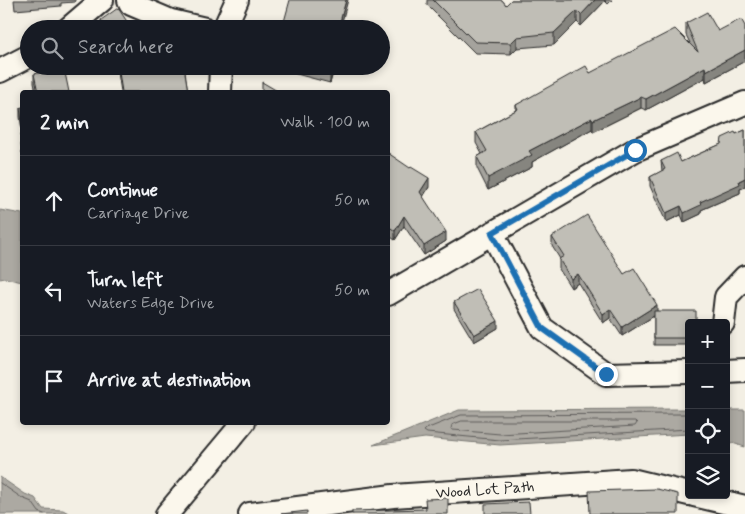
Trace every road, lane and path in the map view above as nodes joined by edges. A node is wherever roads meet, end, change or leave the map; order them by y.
1 (102, 0) edge
2 (129, 0) edge
3 (237, 0) edge
4 (79, 20) edge
5 (169, 20) edge
6 (228, 20) edge
7 (20, 61) edge
8 (0, 71) edge
9 (221, 75) edge
10 (220, 90) edge
11 (745, 102) edge
12 (492, 233) junction
13 (745, 277) edge
14 (390, 293) edge
15 (723, 319) edge
16 (745, 370) edge
17 (730, 371) edge
18 (685, 372) edge
19 (241, 425) edge
20 (685, 493) edge
21 (711, 499) edge
22 (745, 507) edge
23 (167, 514) edge
24 (250, 514) edge

1 - 4 street
2 - 5 street
3 - 6 street
7 - 8 street
9 - 10 street
11 - 12 street
12 - 14 street
12 - 18 street
13 - 15 street
16 - 17 street
19 - 23 street
20 - 24 street, Wood Lot Path
21 - 22 street

